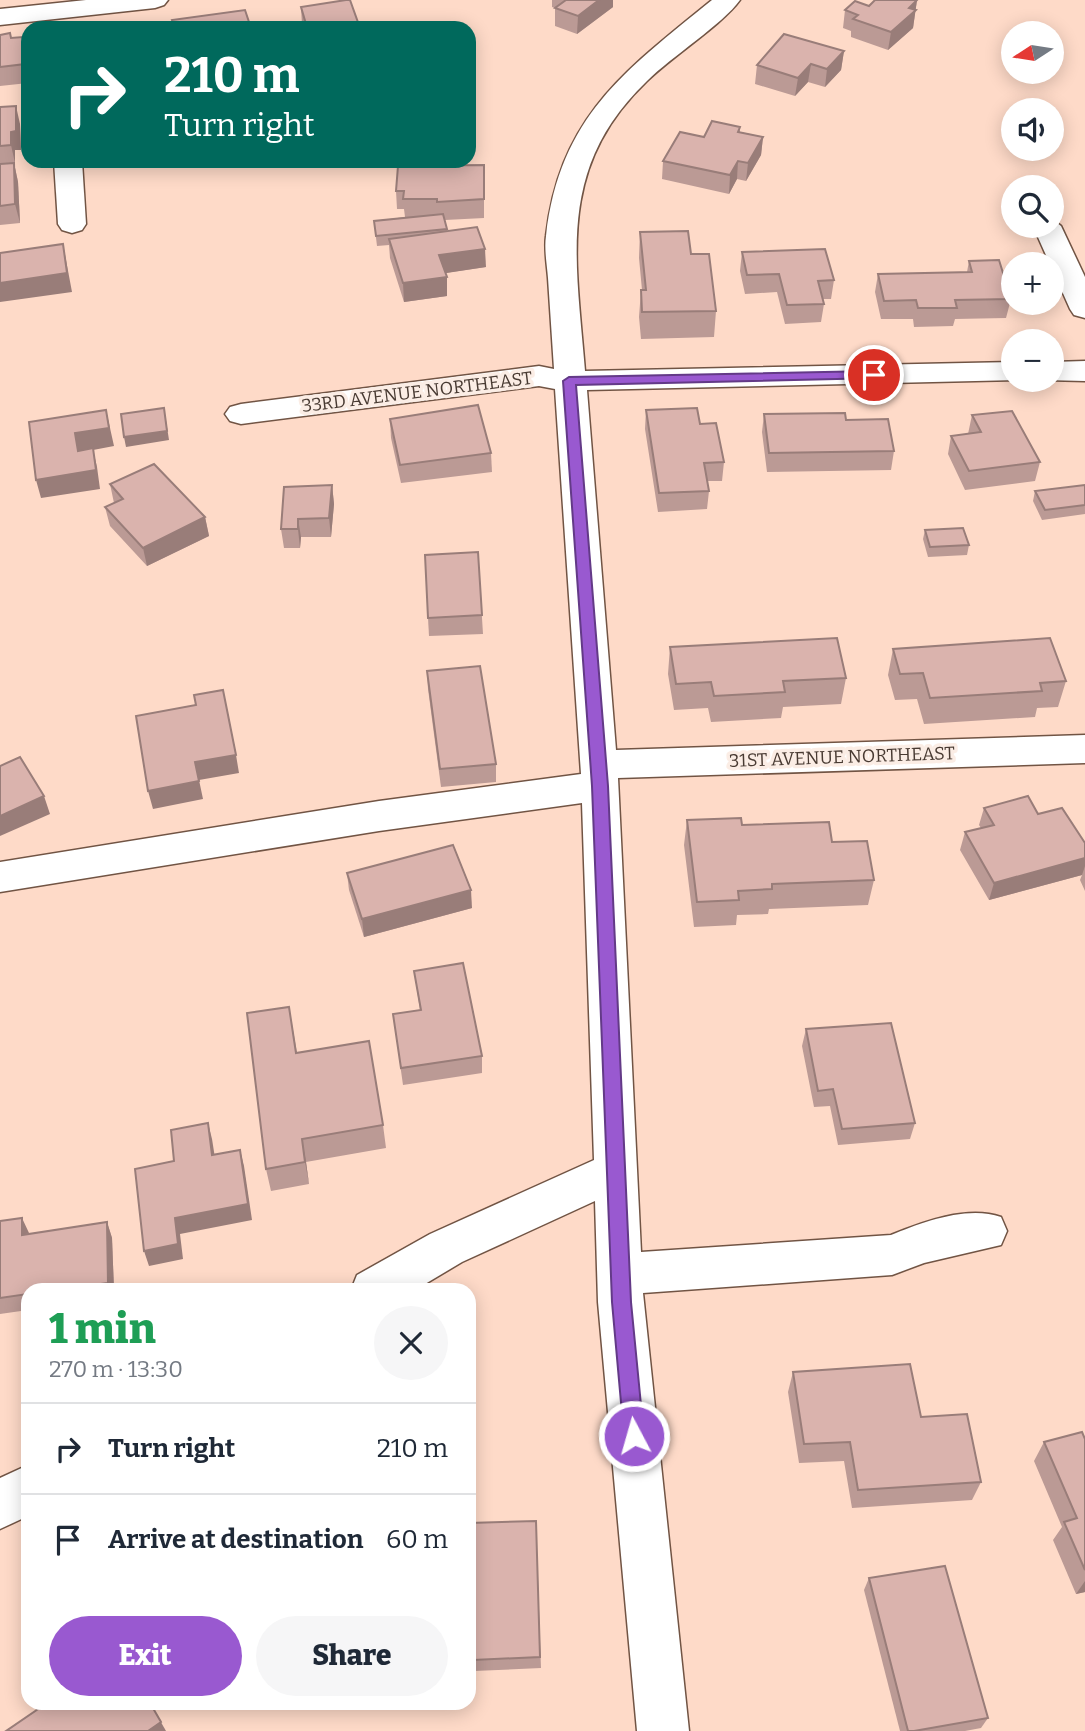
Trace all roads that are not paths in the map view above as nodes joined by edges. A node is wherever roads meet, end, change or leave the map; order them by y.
1 (155, 0) edge
2 (727, 0) edge
3 (0, 17) edge
4 (59, 19) edge
5 (68, 168) edge
6 (72, 224) dead end
7 (1052, 238) edge
8 (1085, 309) edge
9 (1085, 371) edge
10 (1001, 372) edge
11 (1064, 372) edge
12 (569, 381) junction
13 (241, 414) dead end
14 (1085, 749) edge
15 (599, 775) junction
16 (0, 877) edge
17 (617, 1170) junction
18 (985, 1231) dead end
19 (620, 1274) junction
20 (385, 1283) edge
21 (21, 1493) edge
22 (0, 1505) edge
23 (663, 1731) edge

1 - 4 street
2 - 12 street
3 - 4 street
5 - 6 street
7 - 8 street
9 - 11 street
10 - 12 street, 33RD AVENUE NORTHEAST
12 - 13 street, 33RD AVENUE NORTHEAST
12 - 15 street
14 - 15 street, 31ST AVENUE NORTHEAST
15 - 16 street, 31ST AVENUE NORTHEAST
15 - 17 street
17 - 19 street
17 - 20 street
18 - 19 street
19 - 23 street
21 - 22 street

